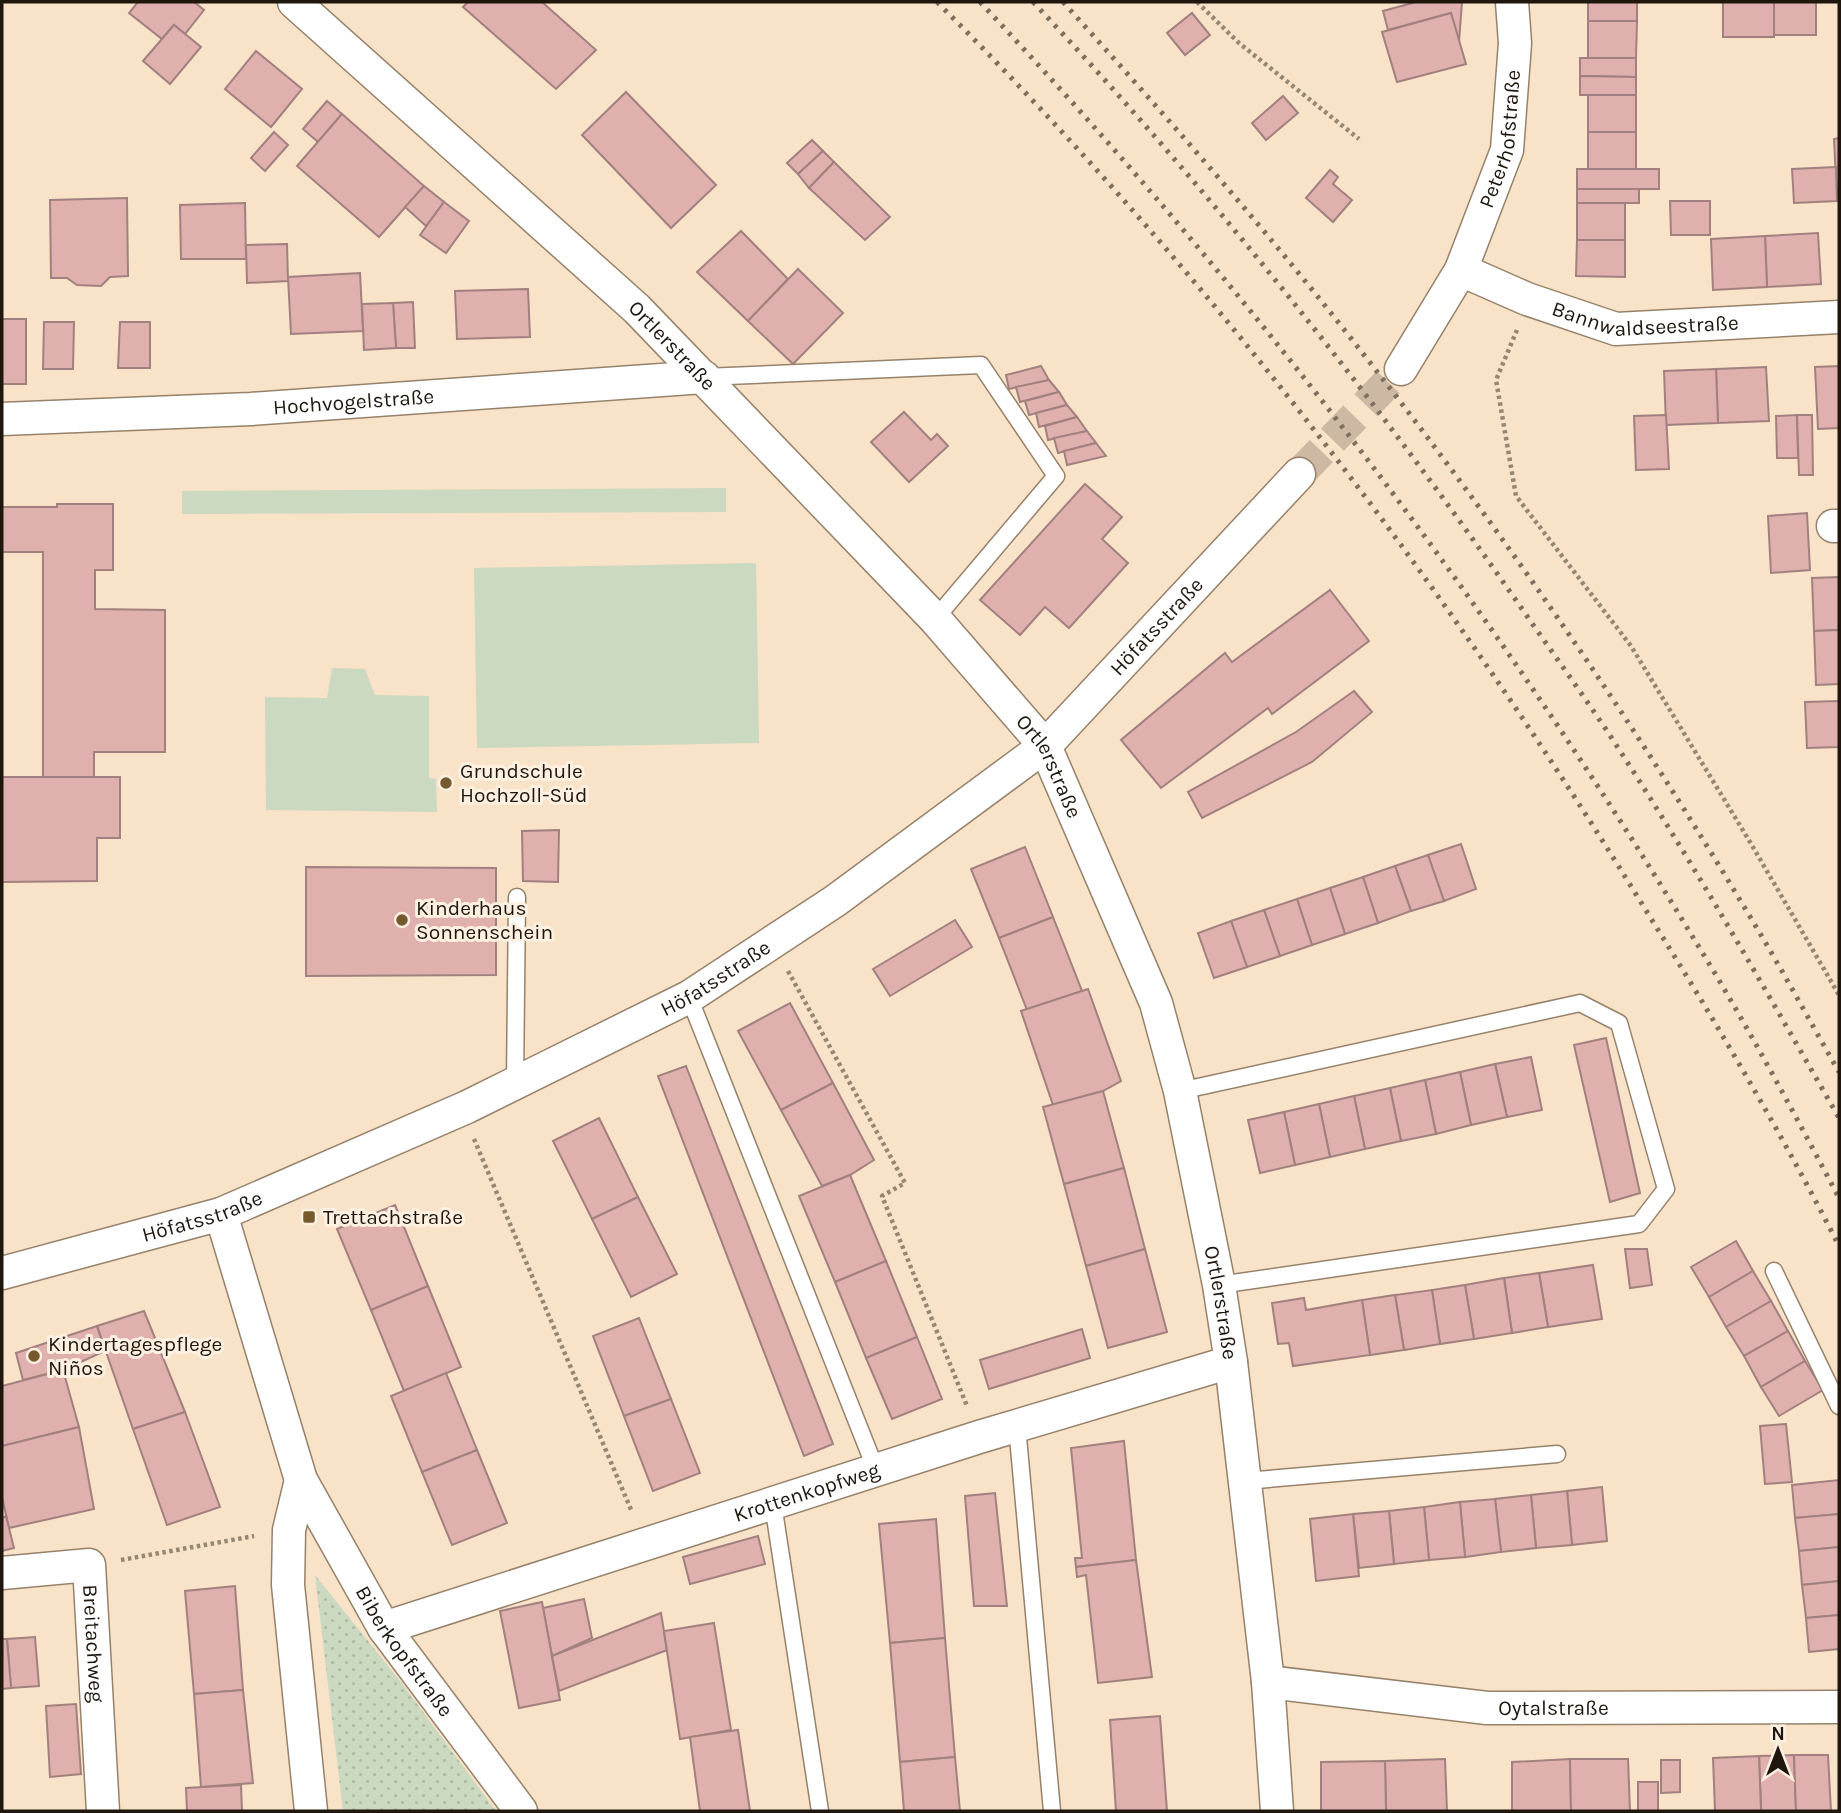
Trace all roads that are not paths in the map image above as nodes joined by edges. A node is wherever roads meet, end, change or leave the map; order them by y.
1 (294, 2) edge
2 (1512, 2) edge
3 (1461, 270) junction
4 (1839, 317) edge
5 (1401, 369) tunnel mouth
6 (704, 377) junction
7 (2, 419) edge
8 (1299, 474) tunnel mouth
9 (935, 619) junction
10 (1045, 747) junction
11 (517, 897) dead end
12 (689, 997) junction
13 (515, 1083) junction
14 (1180, 1091) junction
15 (221, 1213) junction
16 (1774, 1271) dead end
17 (2, 1273) edge
18 (1219, 1285) junction
19 (1231, 1362) junction
20 (1839, 1406) edge
21 (1017, 1426) junction
22 (1557, 1454) dead end
23 (876, 1470) junction
24 (301, 1480) junction
25 (1245, 1481) junction
26 (773, 1504) junction
27 (2, 1573) edge
28 (384, 1628) junction
29 (1268, 1682) junction
30 (1839, 1707) edge
31 (103, 1811) edge
32 (311, 1811) edge
33 (521, 1811) edge
34 (820, 1811) edge
35 (1052, 1811) edge
36 (1277, 1811) edge

1 - 6 street, Ortlerstraße
2 - 3 street, Peterhofstraße
3 - 4 street, Bannwaldseestraße
3 - 5 street
6 - 7 street, Hochvogelstraße
6 - 9 street, Ortlerstraße
6 - 9 lane
8 - 10 street, Höfatsstraße
9 - 10 street, Ortlerstraße
10 - 12 street, Höfatsstraße
10 - 14 street, Ortlerstraße
11 - 13 lane
12 - 13 street, Höfatsstraße
12 - 23 lane
13 - 15 street, Höfatsstraße
14 - 18 street, Ortlerstraße
14 - 18 lane
15 - 17 street, Höfatsstraße
15 - 24 street, Biberkopfstraße
16 - 20 lane
18 - 19 street, Ortlerstraße
19 - 21 street, Krottenkopfweg
19 - 25 street, Ortlerstraße
21 - 23 street, Krottenkopfweg
21 - 35 lane
22 - 25 lane
23 - 26 street, Krottenkopfweg
24 - 28 street, Biberkopfstraße
24 - 32 street
25 - 29 street, Ortlerstraße
26 - 28 street, Krottenkopfweg
26 - 34 lane
27 - 31 street, Breitachweg
28 - 33 street, Biberkopfstraße
29 - 30 street, Oytalstraße
29 - 36 street, Ortlerstraße

